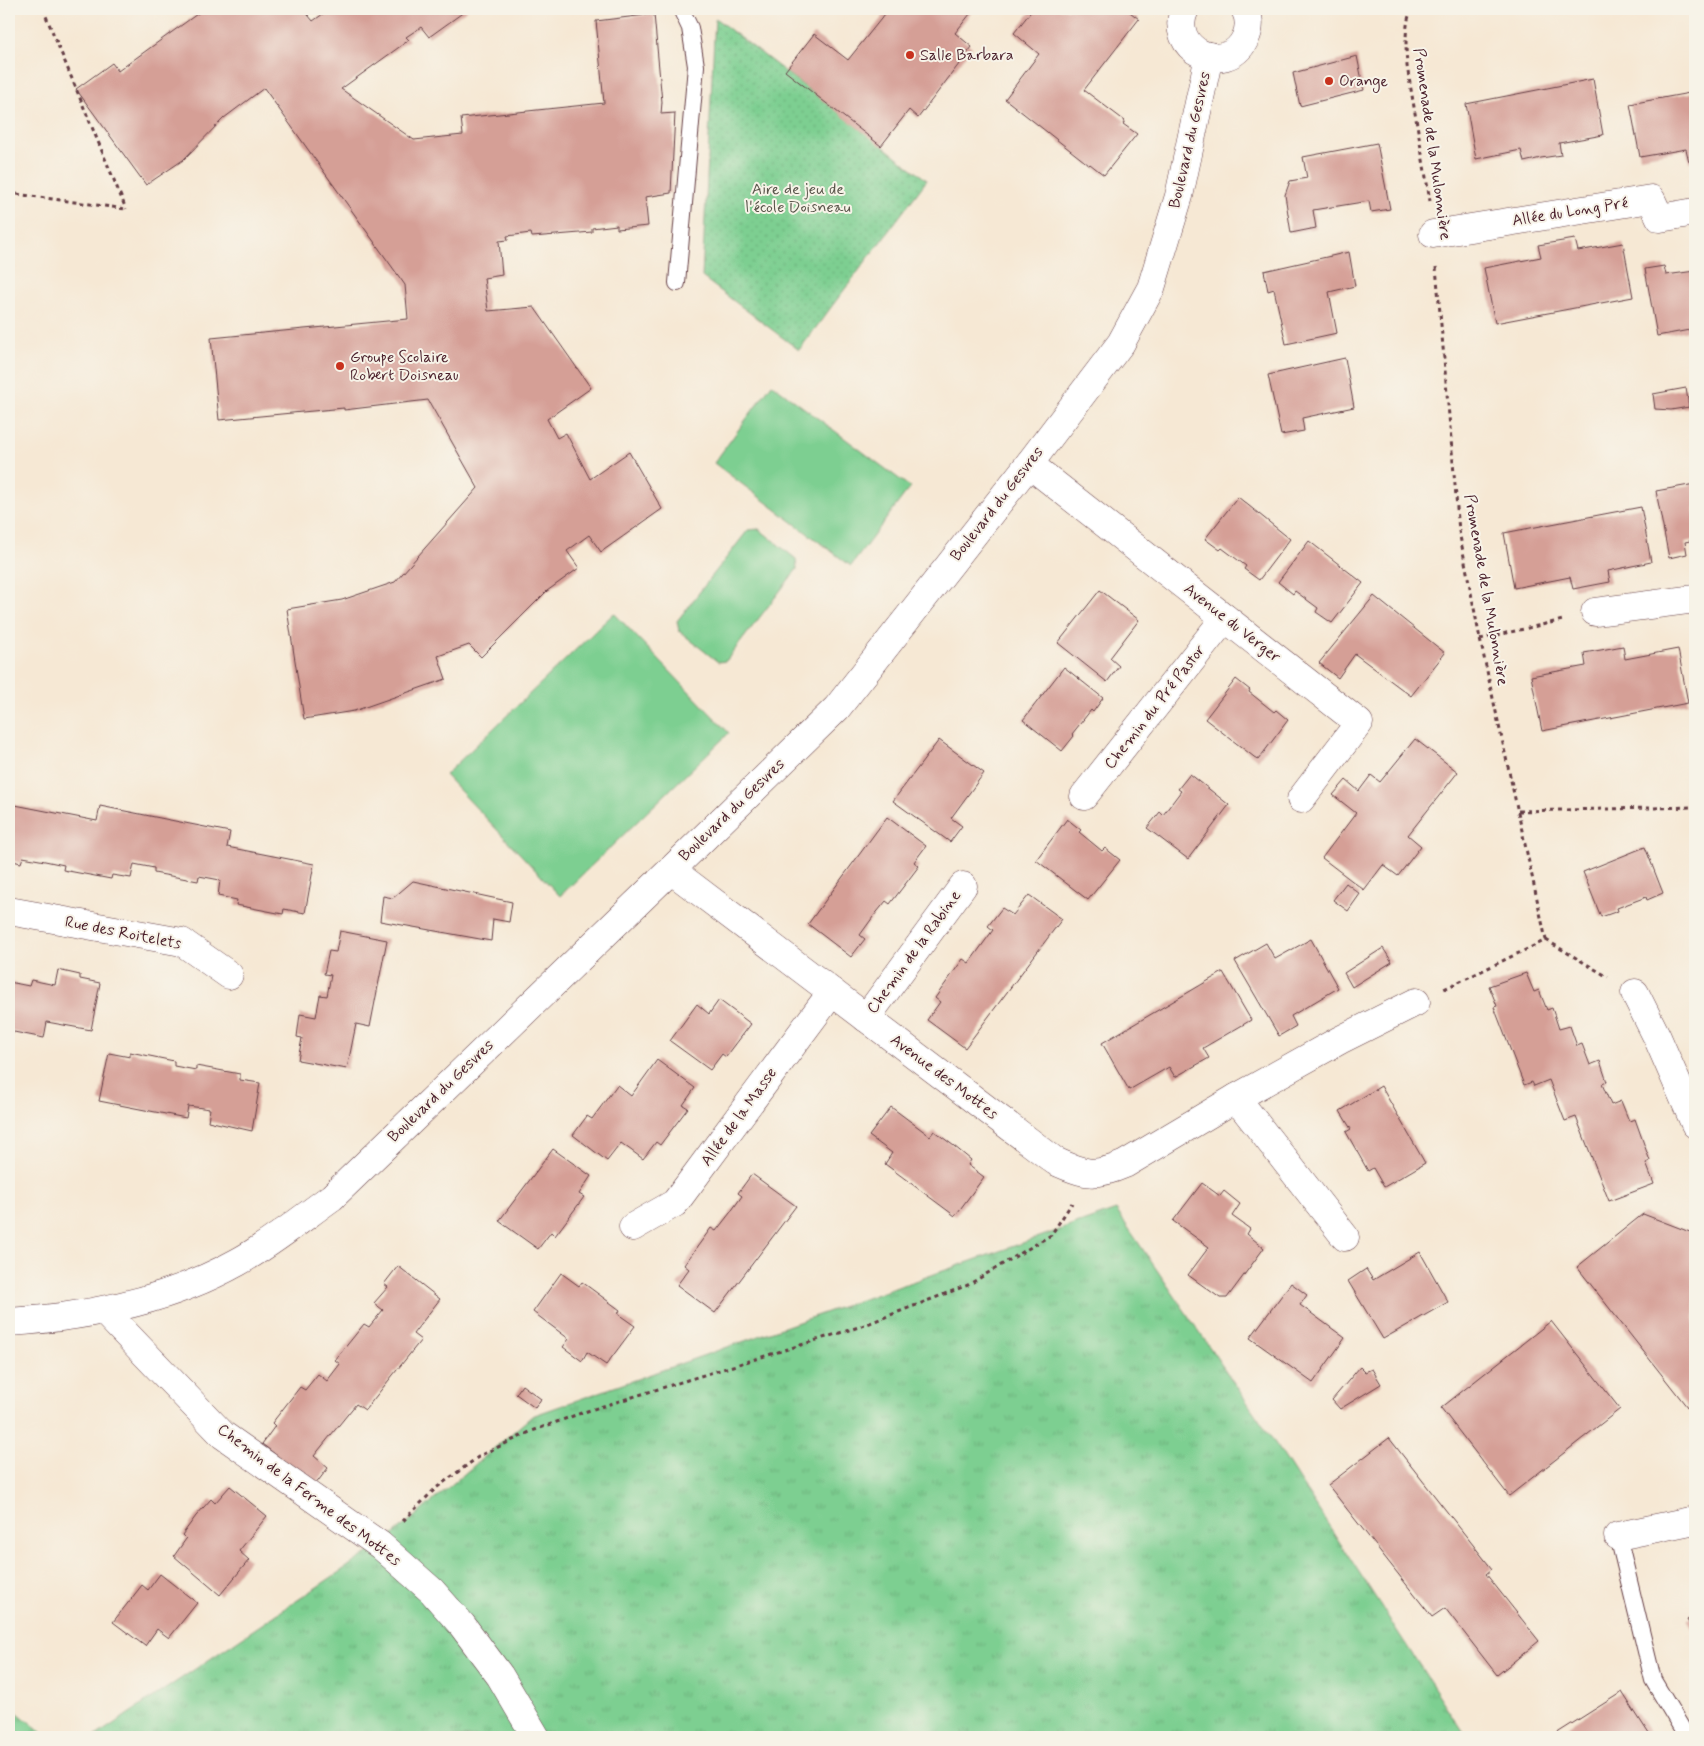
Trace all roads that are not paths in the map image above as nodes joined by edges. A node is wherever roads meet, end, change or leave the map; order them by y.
1 (682, 9) edge
2 (1185, 9) edge
3 (1249, 10) edge
4 (1209, 56) junction
5 (1695, 212) edge
6 (1433, 234) road end
7 (677, 283) dead end
8 (1029, 464) junction
9 (1695, 599) edge
10 (1594, 612) road end
11 (1226, 618) junction
12 (1084, 796) dead end
13 (1300, 799) dead end
14 (671, 870) junction
15 (963, 886) dead end
16 (9, 911) edge
17 (229, 975) dead end
18 (832, 992) junction
19 (1635, 993) road end
20 (1416, 1002) road end
21 (866, 1018) junction
22 (1236, 1098) junction
23 (1695, 1124) edge
24 (634, 1227) dead end
25 (1345, 1237) dead end
26 (104, 1311) junction
27 (9, 1322) edge
28 (1695, 1520) edge
29 (1618, 1536) joint
30 (536, 1737) edge
31 (1687, 1737) edge

1 - 7 lane
2 - 4 street
3 - 4 street
4 - 8 street, Boulevard du Gesvres
5 - 6 street, Allée du Long Pré
8 - 11 street, Avenue du Verger
8 - 14 street, Boulevard du Gesvres
9 - 10 street
11 - 12 street, Chemin du Pré Pastor
11 - 13 street, Avenue du Verger
14 - 18 street, Avenue des Mottes
14 - 26 street, Boulevard du Gesvres
15 - 21 street, Chemin de la Rabine
16 - 17 street, Rue des Roitelets
18 - 21 street, Avenue des Mottes
18 - 24 street, Allée de la Masse
19 - 23 street
20 - 22 street, Avenue des Mottes
21 - 22 street, Avenue des Mottes
22 - 25 street
26 - 27 street, Boulevard du Gesvres
26 - 30 street, Chemin de la Ferme des Mottes
28 - 29 street
29 - 31 lane

